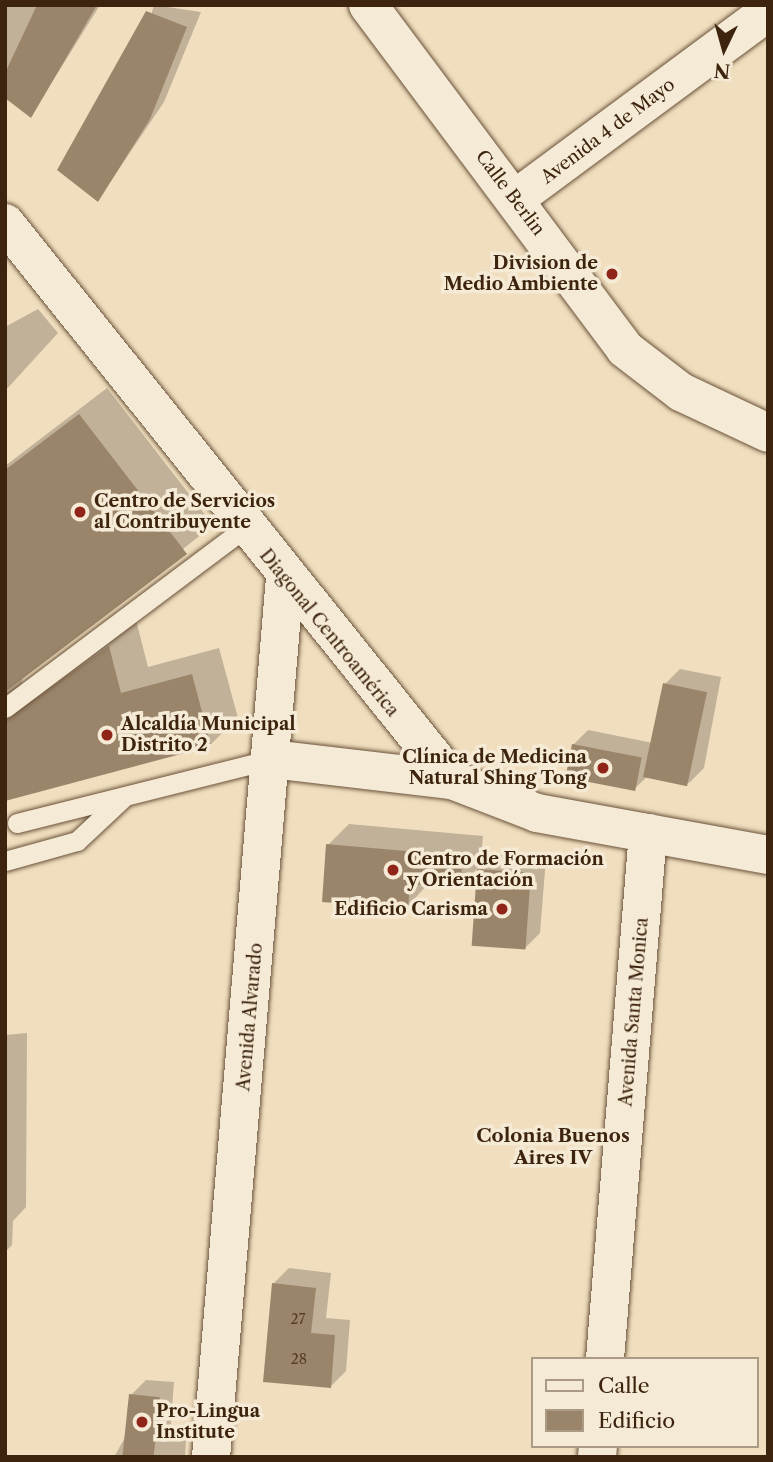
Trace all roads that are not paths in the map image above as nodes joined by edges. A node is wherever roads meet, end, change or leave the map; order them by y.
1 (368, 5) edge
2 (768, 12) edge
3 (515, 200) junction
4 (6, 227) edge
5 (768, 433) edge
6 (245, 528) junction
7 (285, 577) junction
8 (5, 708) edge
9 (272, 760) junction
10 (452, 780) junction
11 (125, 796) junction
12 (17, 823) dead end
13 (648, 833) junction
14 (768, 855) edge
15 (5, 861) edge
16 (605, 1357) edge
17 (211, 1457) edge

1 - 3 street, Calle Berlin
2 - 3 street, Avenida 4 de Mayo
3 - 5 street, Calle Berlin
4 - 6 street, Diagonal Centroamérica
6 - 7 street, Diagonal Centroamérica
6 - 8 lane
7 - 9 street, Avenida Alvarado
7 - 10 street, Diagonal Centroamérica
9 - 10 street
9 - 11 lane
9 - 17 street, Avenida Alvarado
10 - 13 street, Diagonal Centroamérica
11 - 12 lane
11 - 15 lane
13 - 14 street, Diagonal Centroamérica
13 - 16 street, Avenida Santa Monica

